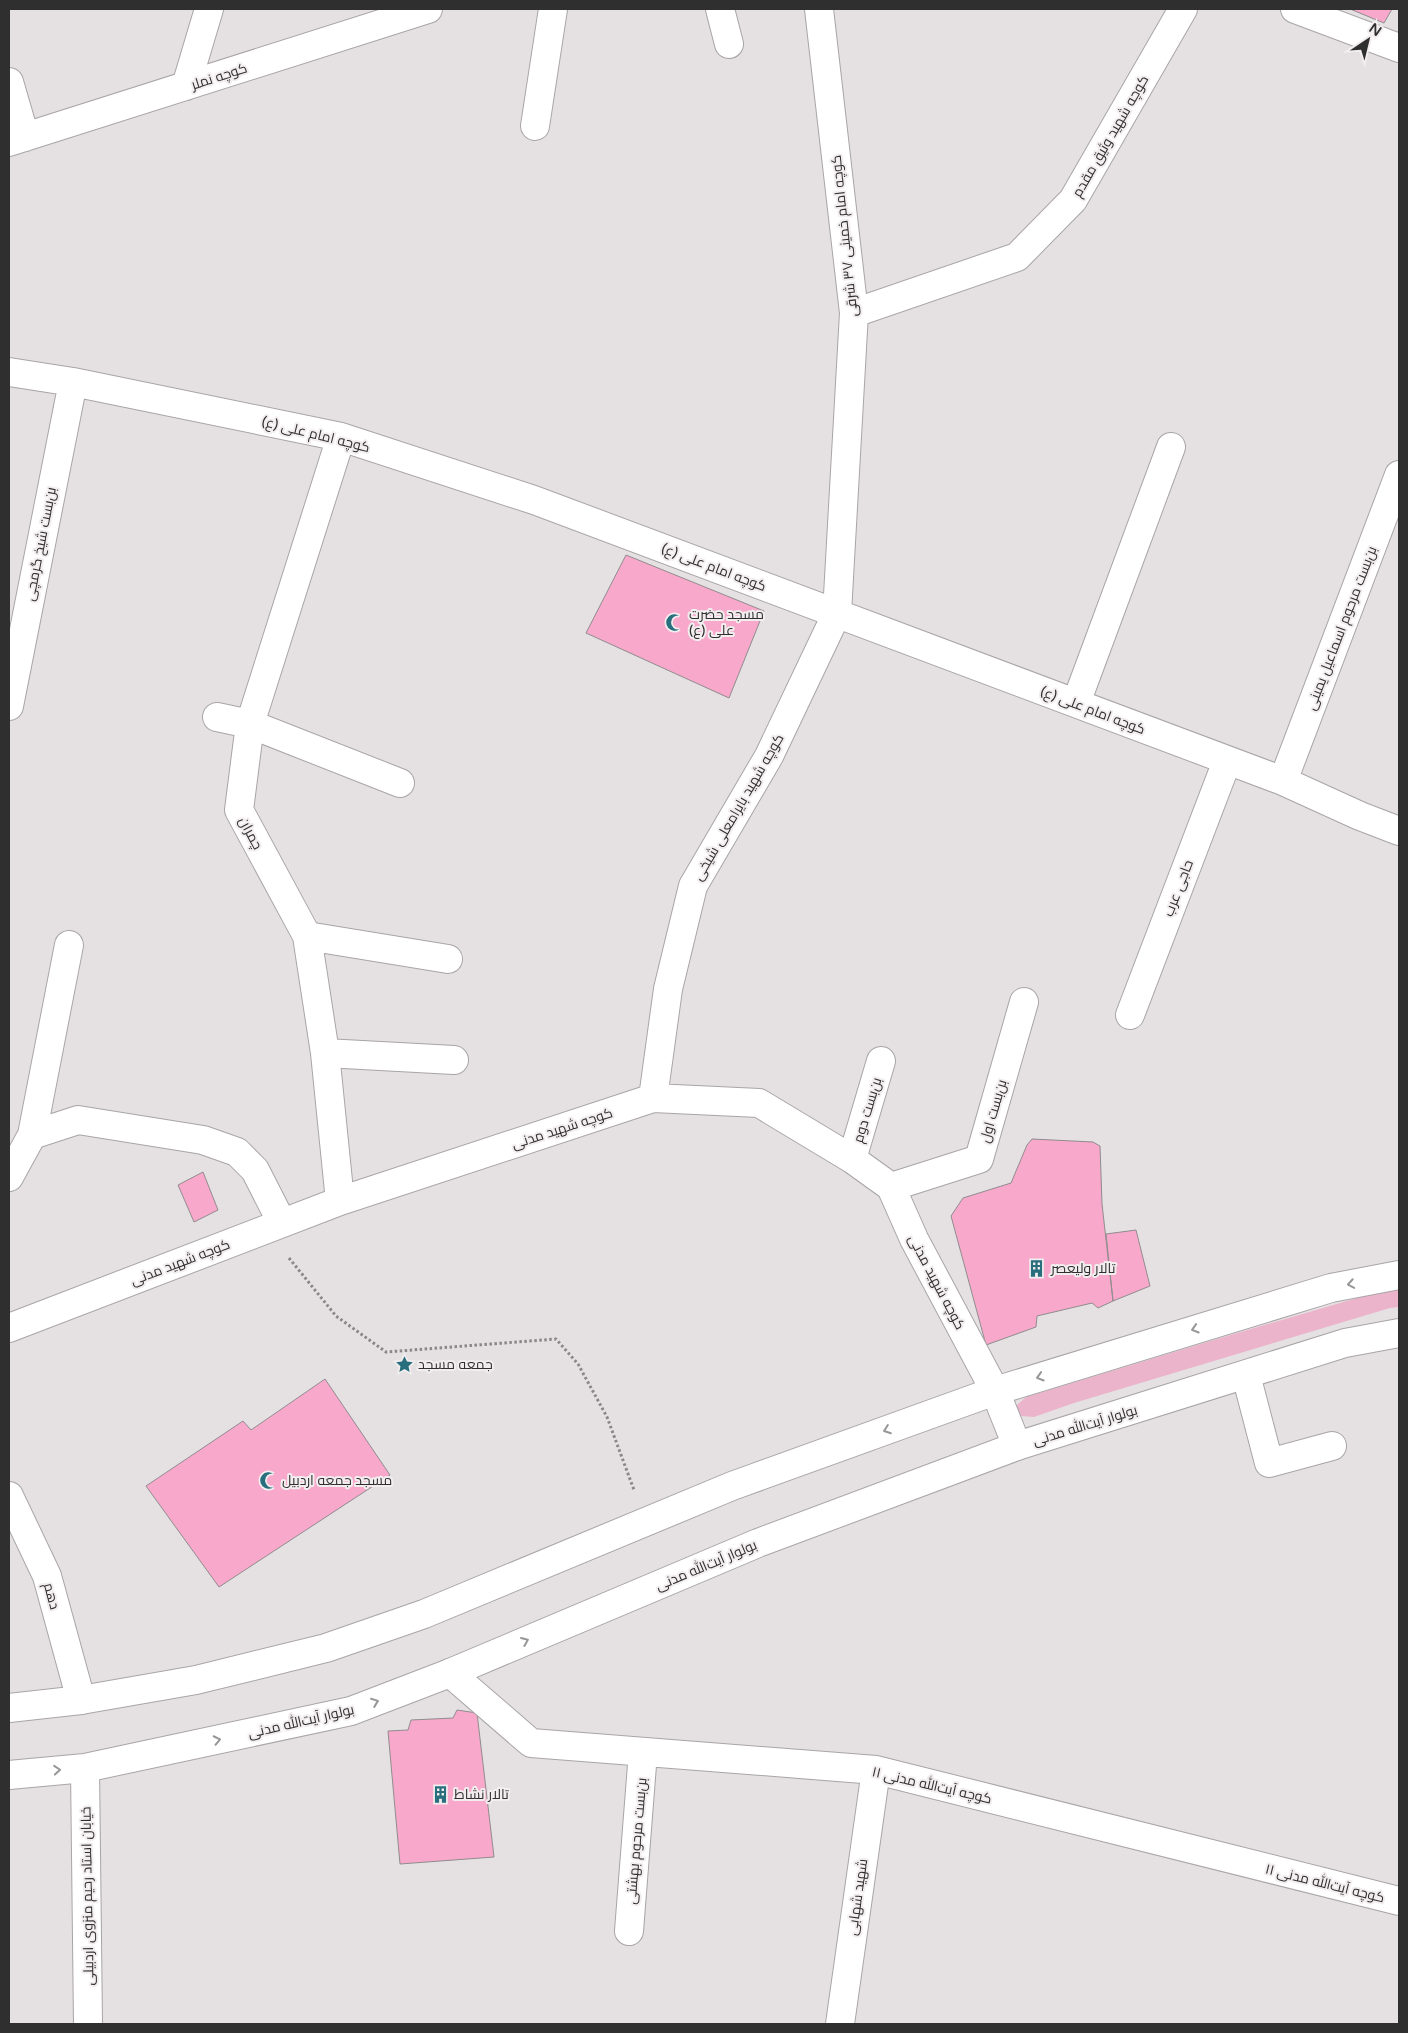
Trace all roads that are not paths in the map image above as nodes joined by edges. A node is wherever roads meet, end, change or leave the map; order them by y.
1 (209, 9) edge
2 (428, 9) edge
3 (553, 9) edge
4 (720, 9) edge
5 (819, 9) edge
6 (1182, 9) edge
7 (1294, 9) edge
8 (729, 44) dead end
9 (1399, 48) edge
10 (9, 82) edge
11 (186, 86) junction
12 (535, 126) dead end
13 (17, 140) edge
14 (854, 313) junction
15 (9, 372) edge
16 (73, 382) junction
17 (341, 438) junction
18 (1172, 447) dead end
19 (1399, 475) edge
20 (837, 613) junction
21 (1076, 703) junction
22 (9, 706) edge
23 (217, 717) dead end
24 (250, 724) junction
25 (1227, 761) junction
26 (1283, 782) junction
27 (400, 783) dead end
28 (1399, 831) edge
29 (307, 936) junction
30 (69, 945) dead end
31 (448, 959) dead end
32 (1024, 1002) dead end
33 (1130, 1015) dead end
34 (325, 1053) junction
35 (454, 1060) dead end
36 (881, 1061) dead end
37 (653, 1098) junction
38 (32, 1135) junction
39 (852, 1159) junction
40 (9, 1176) edge
41 (890, 1187) junction
42 (340, 1201) junction
43 (274, 1226) junction
44 (1399, 1275) edge
45 (9, 1328) edge
46 (1399, 1333) edge
47 (1246, 1375) junction
48 (995, 1391) junction
49 (1017, 1446) junction
50 (1332, 1446) dead end
51 (9, 1496) edge
52 (450, 1673) junction
53 (81, 1700) junction
54 (9, 1708) edge
55 (643, 1752) junction
56 (85, 1768) junction
57 (876, 1770) junction
58 (9, 1775) edge
59 (1399, 1901) edge
60 (629, 1931) dead end
61 (88, 2024) edge
62 (840, 2024) edge

1 - 11 street
2 - 11 street, کوچه نملر
3 - 12 street
4 - 8 street
5 - 14 street, کوچه امام خمینی ۳۷ شرقی
6 - 14 street, کوچه شهید وثیق مقدم
7 - 9 street
10 - 13 street
11 - 13 street, کوچه نملر
14 - 20 street, کوچه امام خمینی ۳۷ شرقی
15 - 16 street, کوچه امام علی (ع)
16 - 17 street, کوچه امام علی (ع)
16 - 22 street, بن‌بست شیخ گرمچی
17 - 20 street, کوچه امام علی (ع)
17 - 24 street, چمران
18 - 21 street
19 - 26 street, بن‌بست مرحوم اسماعیل یمینی
20 - 21 street, کوچه امام علی (ع)
20 - 37 street, کوچه شهید بایرامعلی شیخی
21 - 25 street, کوچه امام علی (ع)
23 - 24 street
24 - 27 street
24 - 29 street, چمران
25 - 26 street, کوچه امام علی (ع)
25 - 33 street, حاجی عرب
26 - 28 street, کوچه امام علی (ع)
29 - 31 street
29 - 34 street, چمران
30 - 38 street
32 - 41 street, بن‌بست اول
34 - 35 street
34 - 42 street, چمران
36 - 39 street, بن‌بست دوم
37 - 39 street, کوچه شهید مدنی
37 - 42 street, کوچه شهید مدنی
38 - 40 street
38 - 43 street
39 - 41 street, کوچه شهید مدنی
41 - 48 street, کوچه شهید مدنی
42 - 43 street, کوچه شهید مدنی
43 - 45 street, کوچه شهید مدنی
44 -> 48 street
46 - 47 street, بولوار آیت‌الله مدنی
47 - 49 street, بولوار آیت‌الله مدنی
47 - 50 street
48 - 49 street, کوچه شهید مدنی
48 -> 53 street
52 -> 49 street, بولوار آیت‌الله مدنی
51 - 53 street, دهم
52 - 55 street, کوچه آیت‌الله مدنی ۱۱
56 -> 52 street, بولوار آیت‌الله مدنی
53 - 54 street
55 - 57 street, کوچه آیت‌الله مدنی ۱۱
55 - 60 street, بن‌بست مرحوم بهشتی
58 -> 56 street, بولوار آیت‌الله مدنی
56 - 61 street, خیابان استاد رحیم منزوی اردبیلی
57 - 59 street, کوچه آیت‌الله مدنی ۱۱
57 - 62 street, شهید شهابی

